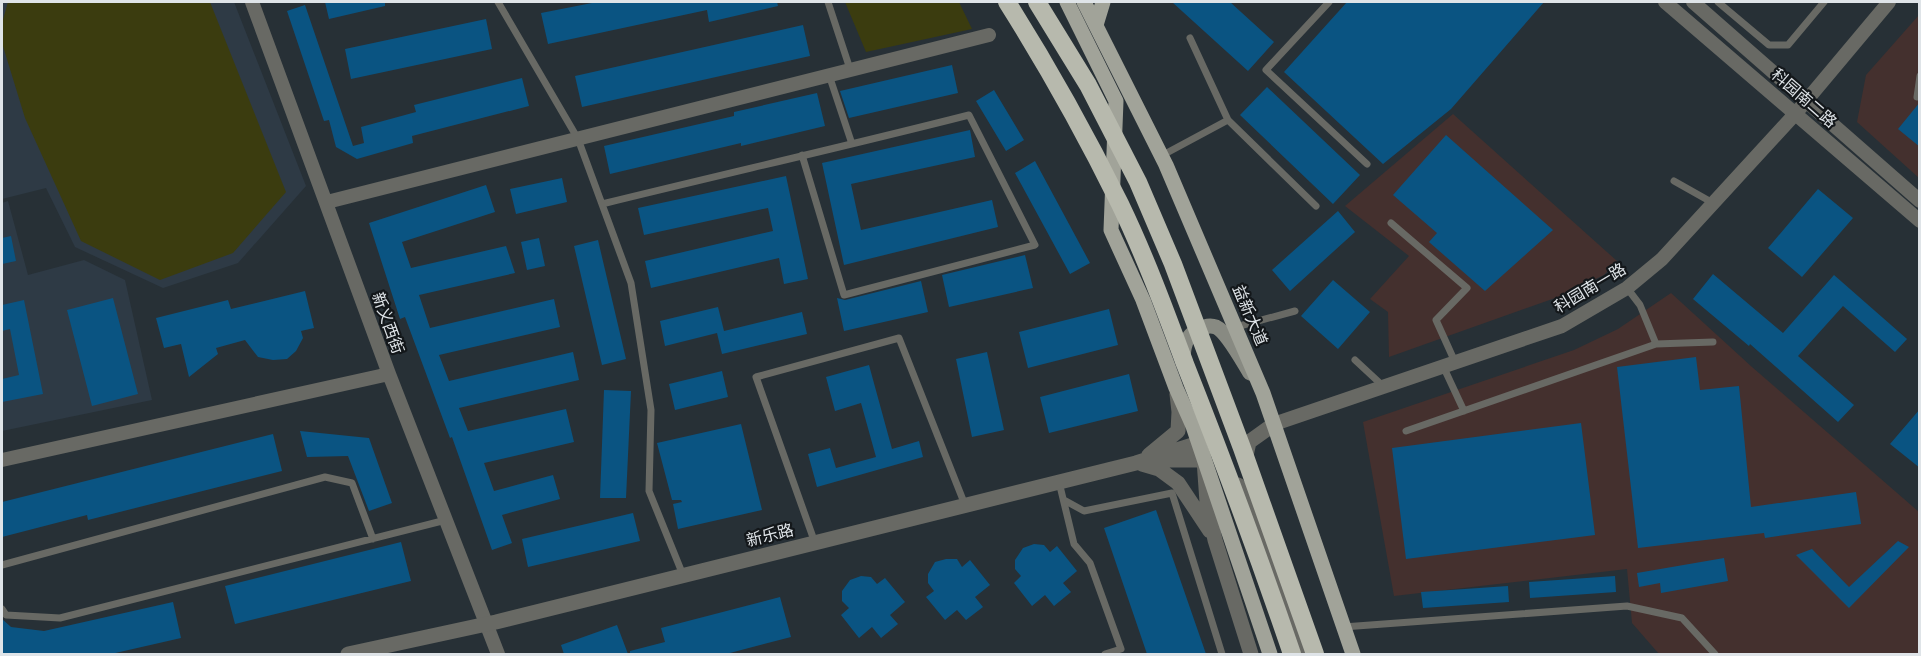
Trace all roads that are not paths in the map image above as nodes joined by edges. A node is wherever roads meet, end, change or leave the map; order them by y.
1 (252, 2) edge
2 (498, 2) edge
3 (828, 2) edge
4 (1007, 2) edge
5 (1037, 2) edge
6 (1103, 2) edge
7 (1329, 2) edge
8 (1665, 2) edge
9 (1693, 2) edge
10 (1718, 2) edge
11 (1824, 2) edge
12 (1889, 2) edge
13 (1077, 5) edge
14 (1096, 25) junction
15 (989, 35) dead end
16 (1190, 38) dead end
17 (850, 69) junction
18 (829, 75) junction
19 (1920, 76) edge
20 (1917, 97) dead end
21 (1806, 101) junction
22 (1796, 113) junction
23 (1228, 120) junction
24 (578, 139) junction
25 (852, 144) junction
26 (802, 155) junction
27 (1161, 156) junction
28 (1367, 164) dead end
29 (1674, 181) dead end
30 (1920, 201) edge
31 (327, 202) junction
32 (1713, 203) junction
33 (602, 204) junction
34 (1316, 206) dead end
35 (1920, 221) edge
36 (1391, 223) dead end
37 (1627, 288) junction
38 (1295, 311) dead end
39 (1236, 327) junction
40 (1713, 342) dead end
41 (1656, 344) junction
42 (1355, 360) dead end
43 (1449, 364) junction
44 (389, 374) junction
45 (1383, 386) junction
46 (1176, 388) junction
47 (1263, 393) junction
48 (1464, 411) junction
49 (1274, 424) junction
50 (1193, 426) junction
51 (1406, 431) dead end
52 (1199, 443) junction
53 (2, 460) edge
54 (1204, 460) junction
55 (1136, 463) junction
56 (1059, 482) junction
57 (1064, 500) junction
58 (965, 505) junction
59 (1250, 506) junction
60 (446, 520) junction
61 (373, 539) junction
62 (1215, 540) junction
63 (815, 543) junction
64 (2, 565) edge
65 (683, 575) junction
66 (2, 609) edge
67 (484, 624) junction
68 (1343, 627) junction
69 (348, 654) edge
70 (498, 654) edge
71 (1105, 654) edge
72 (1222, 654) edge
73 (1251, 654) edge
74 (1270, 654) edge
75 (1292, 654) edge
76 (1302, 654) edge
77 (1315, 654) edge
78 (1353, 654) edge
79 (1715, 654) edge

1 - 31 street, 新义西街
2 - 24 lane
3 - 17 lane
4 - 75 highway
5 - 77 highway
6 - 14 main road
7 - 28 lane
8 - 22 street, 科园南二路
9 - 21 street, 科园南二路
10 - 11 lane
12 - 21 street, 科园南一路
13 - 14 main road, 益新大道
13 - 46 main road, 益新大道
14 - 27 main road, 益新大道
15 - 17 street
16 - 23 lane
17 - 18 street
18 - 24 street
18 - 25 lane
19 - 20 lane
21 - 22 street, 科园南一路
21 - 30 street, 科园南二路
22 - 32 street, 科园南一路
22 - 35 street, 科园南二路
23 - 27 lane
23 - 34 lane
24 - 31 street
24 - 33 lane
25 - 26 lane
25 - 26 lane
26 - 33 lane
27 - 39 main road, 益新大道
29 - 32 lane
31 - 44 street, 新义西街
32 - 37 street, 科园南一路
33 - 65 lane
36 - 43 lane
37 - 41 lane
37 - 43 street, 科园南一路
38 - 39 lane
39 - 47 main road, 益新大道
40 - 41 lane
41 - 48 lane
42 - 45 lane
43 - 45 street, 科园南一路
43 - 48 lane
44 - 53 street
44 - 60 street, 新义西街
45 - 49 street, 科园南一路
46 - 50 main road, 益新大道
46 - 55 street
47 - 49 main road, 益新大道
47 - 50 main road
48 - 51 lane
49 - 59 street
49 - 68 main road, 益新大道
50 - 52 main road, 益新大道
52 - 54 main road, 益新大道
52 - 55 street, 新乐路
52 - 59 street
54 - 55 street
54 - 62 street
54 - 74 main road, 益新大道
55 - 56 street, 新乐路
55 - 62 street
56 - 57 lane
56 - 58 street, 新乐路
57 - 71 lane
57 - 72 lane
58 - 63 street, 新乐路
58 - 63 lane
59 - 76 street
60 - 61 lane
60 - 67 street, 新义西街
61 - 64 lane
61 - 66 lane
62 - 73 street
63 - 65 street, 新乐路
65 - 67 street, 新乐路
67 - 69 street, 新乐路
67 - 70 street, 新义西街
68 - 78 main road, 益新大道
68 - 79 lane

